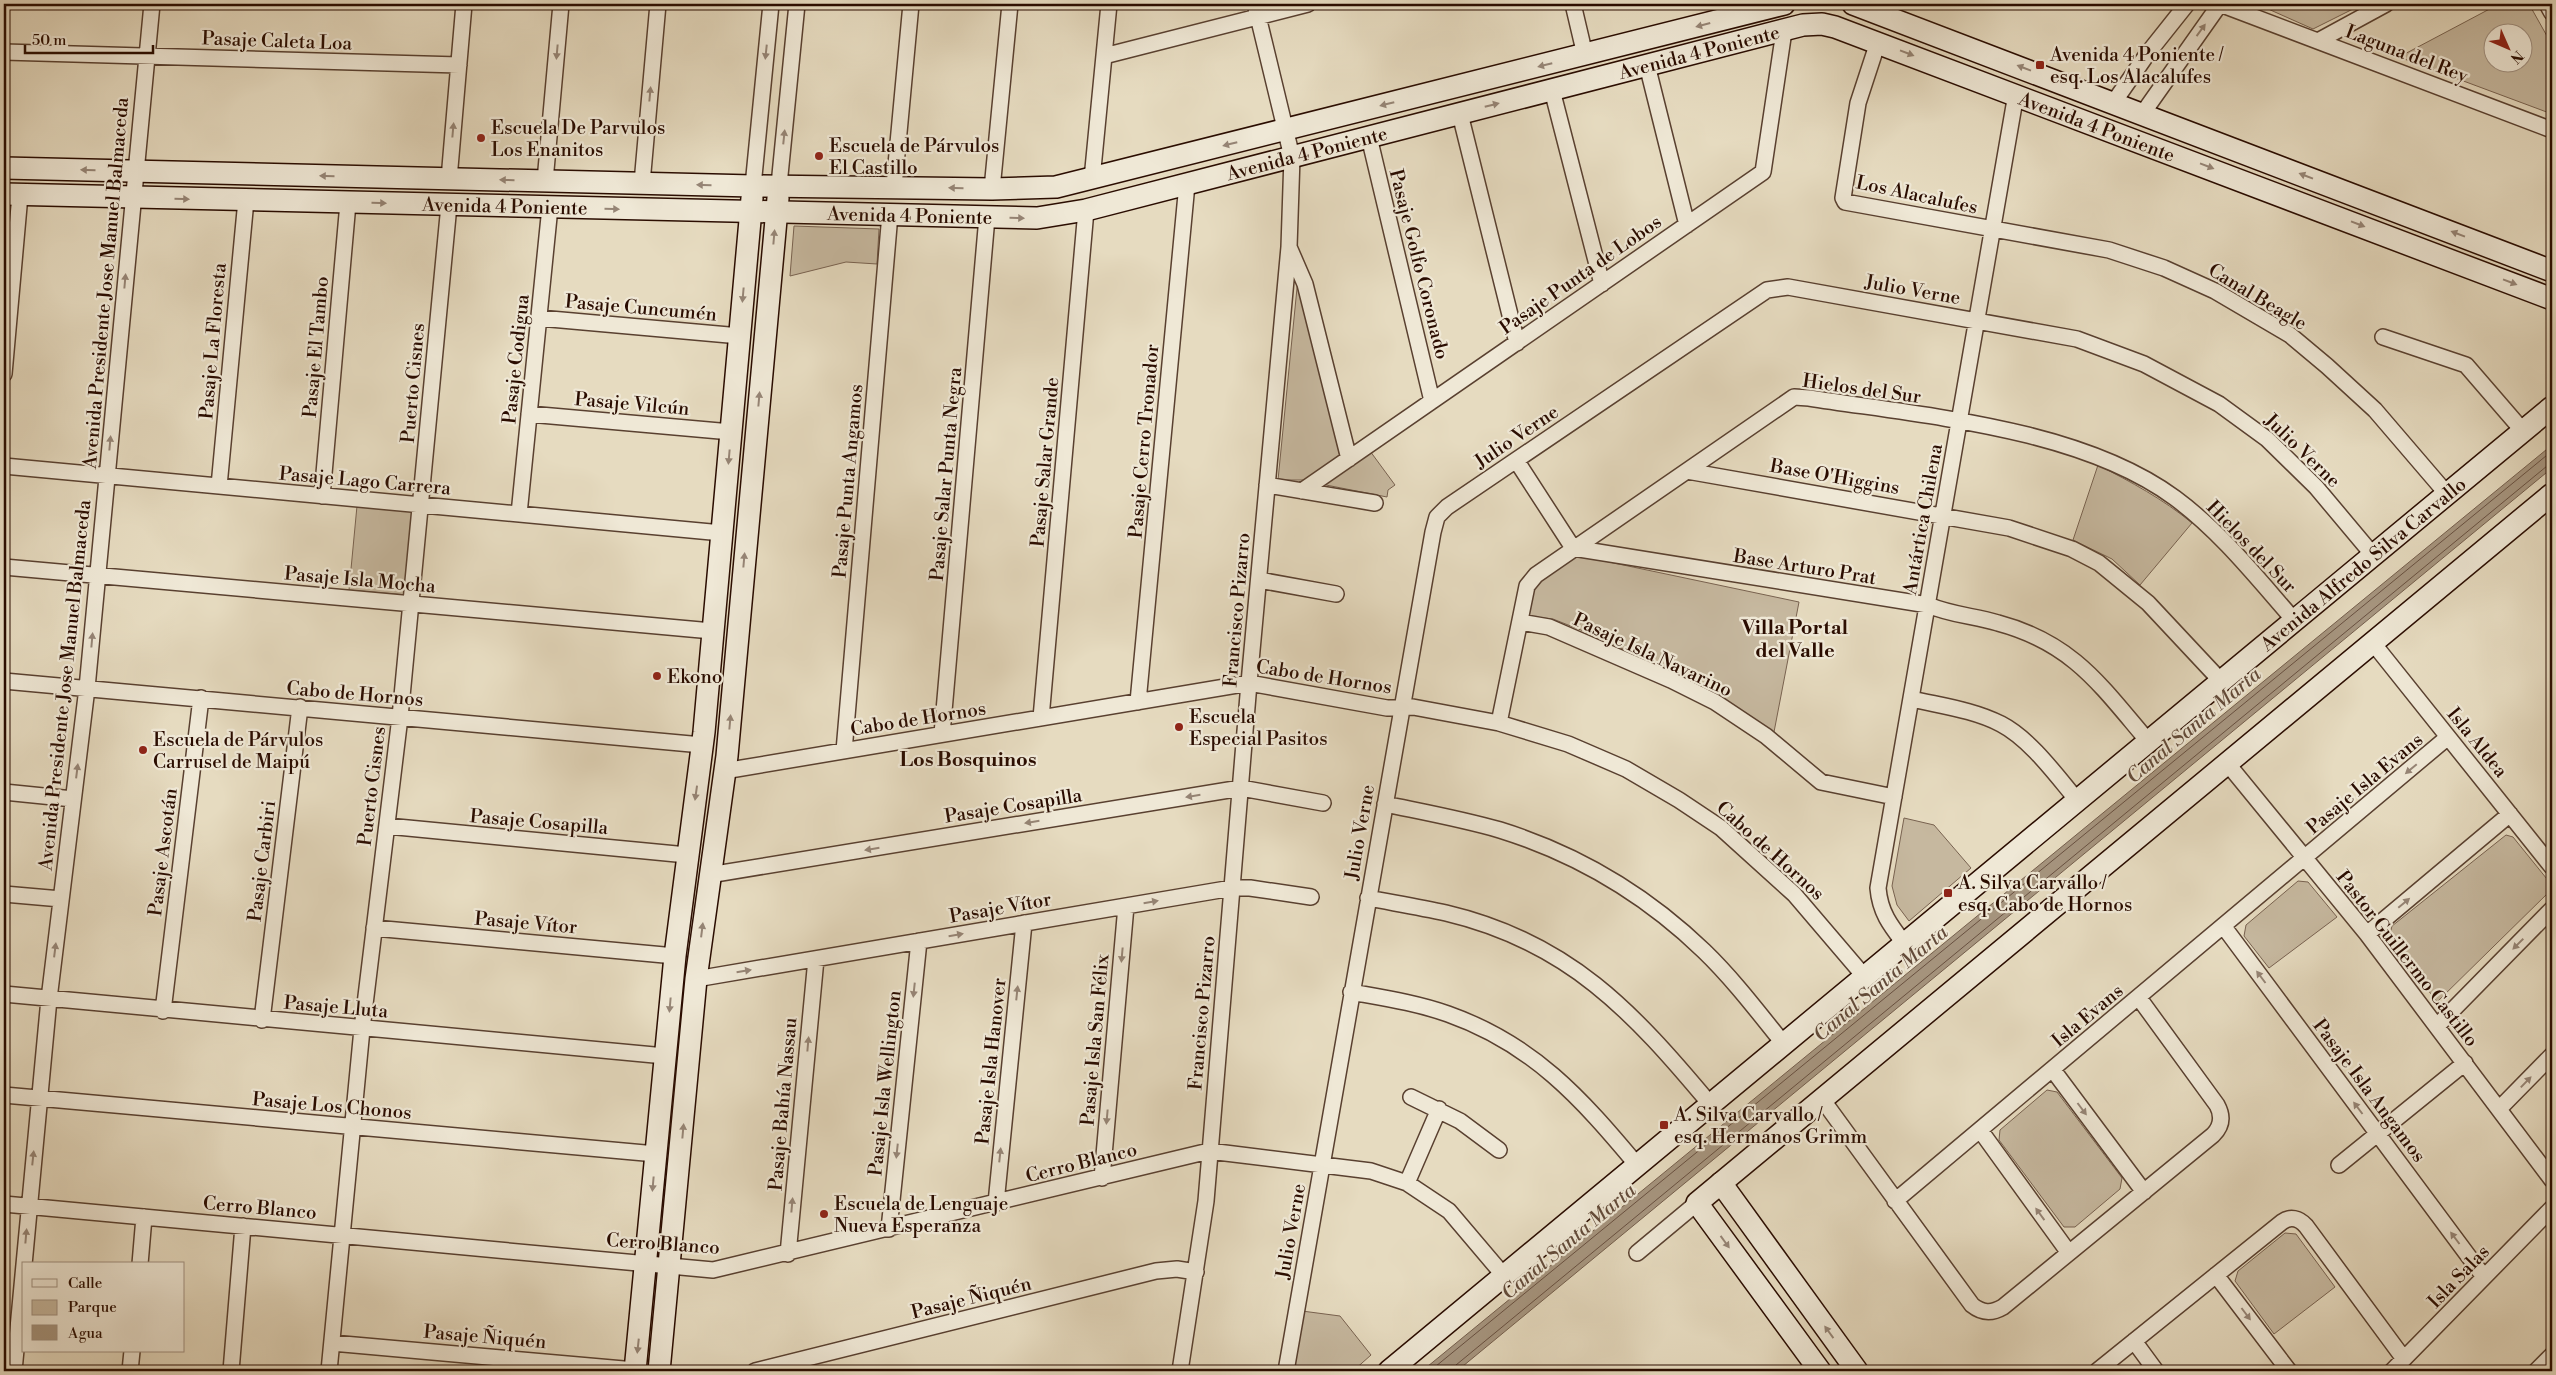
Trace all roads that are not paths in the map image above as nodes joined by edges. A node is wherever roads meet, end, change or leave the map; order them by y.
1 (152, 4) edge
2 (464, 4) edge
3 (561, 4) edge
4 (658, 4) edge
5 (771, 4) edge
6 (797, 4) edge
7 (911, 4) edge
8 (1010, 4) edge
9 (1109, 4) edge
10 (1308, 4) edge
11 (1573, 4) edge
12 (1784, 4) edge
13 (1853, 4) edge
14 (2187, 4) edge
15 (2220, 4) edge
16 (2386, 4) edge
17 (2547, 4) edge
18 (1257, 10) edge
19 (2552, 13) edge
20 (1784, 30) junction
21 (2318, 41) junction
22 (1878, 42) junction
23 (4, 52) edge
24 (1585, 55) junction
25 (147, 56) junction
26 (1104, 56) junction
27 (459, 65) junction
28 (1647, 65) junction
29 (1552, 90) junction
30 (2016, 94) junction
31 (2114, 102) junction
32 (2143, 113) junction
33 (1460, 114) junction
34 (1286, 130) junction
35 (2552, 130) edge
36 (1368, 137) junction
37 (1292, 157) junction
38 (4, 168) edge
39 (136, 171) junction
40 (449, 179) junction
41 (1092, 179) junction
42 (545, 181) junction
43 (642, 183) junction
44 (1187, 184) junction
45 (779, 185) junction
46 (753, 186) junction
47 (894, 186) junction
48 (992, 189) junction
49 (12, 194) edge
50 (133, 198) junction
51 (246, 200) junction
52 (348, 203) junction
53 (449, 205) junction
54 (550, 207) junction
55 (1086, 210) junction
56 (751, 211) junction
57 (776, 212) junction
58 (890, 214) junction
59 (987, 217) junction
60 (1687, 225) junction
61 (1993, 230) junction
62 (1288, 247) junction
63 (2552, 271) edge
64 (1602, 284) junction
65 (2552, 299) edge
66 (539, 318) junction
67 (1976, 321) junction
68 (740, 336) junction
69 (2383, 336) dead end
70 (1517, 343) junction
71 (4, 374) edge
72 (1432, 401) junction
73 (2552, 407) edge
74 (529, 414) junction
75 (1959, 422) junction
76 (2523, 431) junction
77 (731, 432) junction
78 (1349, 459) junction
79 (1516, 460) junction
80 (4, 466) edge
81 (1687, 471) junction
82 (107, 476) junction
83 (1267, 485) junction
84 (218, 486) junction
85 (1302, 491) junction
86 (2447, 494) junction
87 (2552, 494) edge
88 (322, 496) junction
89 (1375, 503) dead end
90 (420, 505) junction
91 (519, 514) junction
92 (1942, 516) junction
93 (722, 533) junction
94 (1573, 548) junction
95 (2373, 555) junction
96 (4, 567) edge
97 (98, 576) junction
98 (1259, 580) junction
99 (1336, 594) dead end
100 (411, 604) junction
101 (1928, 605) junction
102 (2294, 620) junction
103 (1520, 622) junction
104 (712, 631) junction
105 (2373, 643) junction
106 (4, 681) edge
107 (2221, 681) junction
108 (1249, 683) junction
109 (87, 688) junction
110 (201, 698) junction
111 (1912, 699) junction
112 (1138, 702) junction
113 (300, 708) junction
114 (1402, 708) junction
115 (400, 717) junction
116 (1040, 718) junction
117 (1499, 723) junction
118 (942, 734) junction
119 (2448, 737) junction
120 (2148, 741) junction
121 (702, 745) junction
122 (844, 751) junction
123 (2227, 764) junction
124 (724, 771) junction
125 (1241, 788) junction
126 (4, 792) edge
127 (1894, 797) junction
128 (74, 799) junction
129 (2077, 800) junction
130 (1323, 803) dead end
131 (1385, 804) junction
132 (2510, 814) junction
133 (387, 826) junction
134 (687, 855) junction
135 (2305, 859) junction
136 (2552, 867) edge
137 (709, 875) junction
138 (1232, 888) junction
139 (4, 894) edge
140 (1311, 897) dead end
141 (1368, 898) junction
142 (61, 899) junction
143 (1126, 906) junction
144 (2552, 909) edge
145 (1024, 923) junction
146 (2224, 927) junction
147 (374, 928) junction
148 (2367, 934) junction
149 (919, 941) junction
150 (1904, 944) junction
151 (675, 956) junction
152 (816, 959) junction
153 (1864, 976) junction
154 (696, 979) junction
155 (1351, 992) junction
156 (4, 994) edge
157 (49, 998) junction
158 (2139, 998) junction
159 (163, 1011) junction
160 (262, 1020) junction
161 (2437, 1026) junction
162 (362, 1029) junction
163 (1783, 1043) junction
164 (2552, 1055) edge
165 (665, 1056) junction
166 (2465, 1063) junction
167 (2053, 1070) junction
168 (4, 1095) edge
169 (1411, 1097) dead end
170 (39, 1098) junction
171 (1822, 1099) junction
172 (1710, 1104) junction
173 (1439, 1109) junction
174 (2499, 1109) junction
175 (352, 1126) junction
176 (1980, 1130) junction
177 (2377, 1134) junction
178 (1499, 1150) dead end
179 (1210, 1151) junction
180 (656, 1154) junction
181 (1321, 1164) junction
182 (1637, 1165) junction
183 (2339, 1165) dead end
184 (1102, 1178) junction
185 (2552, 1180) edge
186 (1408, 1183) junction
187 (1721, 1183) junction
188 (2144, 1192) junction
189 (1895, 1201) junction
190 (996, 1203) junction
191 (1697, 1203) junction
192 (4, 1204) edge
193 (28, 1206) junction
194 (2552, 1208) edge
195 (144, 1217) junction
196 (243, 1226) junction
197 (889, 1229) junction
198 (341, 1234) junction
199 (1636, 1253) dead end
200 (2069, 1253) junction
201 (788, 1254) junction
202 (23, 1262) edge
203 (140, 1262) edge
204 (646, 1263) junction
205 (670, 1268) junction
206 (1196, 1272) junction
207 (2216, 1275) junction
208 (1505, 1277) junction
209 (2484, 1277) junction
210 (22, 1278) edge
211 (4, 1312) edge
212 (19, 1314) junction
213 (2134, 1341) junction
214 (332, 1343) junction
215 (132, 1352) edge
216 (2552, 1355) edge
217 (2404, 1359) junction
218 (635, 1370) edge
219 (14, 1371) edge
220 (130, 1371) edge
221 (230, 1371) edge
222 (329, 1371) edge
223 (659, 1371) edge
224 (755, 1371) edge
225 (1180, 1371) edge
226 (1286, 1371) edge
227 (1389, 1371) edge
228 (1820, 1371) edge
229 (1857, 1371) edge
230 (2097, 1371) edge
231 (2156, 1371) edge
232 (2289, 1371) edge
233 (2392, 1371) edge
234 (2536, 1371) edge

1 - 25 street, Avenida Presidente Jose Manuel Balmaceda
2 - 27 street
3 -> 42 street
43 -> 4 street
5 -> 46 street
45 -> 6 street
7 - 47 street
8 - 48 street
9 - 26 street
10 - 18 street
11 - 24 street
12 -> 24 street, Avenida 4 Poniente
31 -> 13 street, Avenida 4 Poniente
14 - 31 street
15 - 21 street, Laguna del Rey
32 -> 15 street
16 - 21 street
17 - 19 street
18 - 26 street
18 - 34 street, Francisco Pizarro
20 - 22 street, Avenida 4 Poniente
20 - 28 street, Avenida 4 Poniente
20 - 60 street, Pasaje Punta de Lobos
21 - 35 street, Laguna del Rey
22 -> 30 street, Avenida 4 Poniente
22 - 61 street, Los Alacalufes
23 - 25 street, Pasaje Caleta Loa
24 -> 34 street, Avenida 4 Poniente
25 - 27 street, Pasaje Caleta Loa
25 - 39 street, Avenida Presidente Jose Manuel Balmaceda
26 - 41 street
40 -> 27 street
28 - 29 street, Avenida 4 Poniente
28 - 60 street
33 -> 29 street, Avenida 4 Poniente
29 - 64 street
30 - 61 street, Antártica Chilena
30 -> 65 street, Avenida 4 Poniente
31 - 32 street, Avenida 4 Poniente
63 -> 32 street, Avenida 4 Poniente
33 - 36 street, Avenida 4 Poniente
33 - 70 street
34 - 37 street, Francisco Pizarro
34 -> 41 street, Avenida 4 Poniente
36 - 37 street, Avenida 4 Poniente
36 - 72 street, Pasaje Golfo Coronado
37 - 44 street, Avenida 4 Poniente
37 - 62 street, Francisco Pizarro
39 -> 38 street, Avenida 4 Poniente
40 -> 39 street, Avenida 4 Poniente
39 - 50 street, Avenida Presidente Jose Manuel Balmaceda
42 -> 40 street, Avenida 4 Poniente
41 - 48 street, Avenida 4 Poniente
42 - 43 street, Avenida 4 Poniente
46 -> 43 street, Avenida 4 Poniente
44 - 55 street, Avenida 4 Poniente
44 - 112 street, Pasaje Cerro Tronador
45 - 46 street, Avenida 4 Poniente
45 - 47 street, Avenida 4 Poniente
45 - 57 street
46 - 56 street
48 -> 47 street, Avenida 4 Poniente
49 - 50 street, Avenida 4 Poniente
49 - 71 street
50 -> 51 street, Avenida 4 Poniente
82 -> 50 street, Avenida Presidente Jose Manuel Balmaceda
51 - 52 street, Avenida 4 Poniente
51 - 84 street, Pasaje La Floresta
52 -> 53 street, Avenida 4 Poniente
52 - 88 street, Pasaje El Tambo
53 - 54 street, Avenida 4 Poniente
53 - 90 street, Puerto Cisnes
54 -> 56 street, Avenida 4 Poniente
54 - 66 street, Pasaje Codigua
59 -> 55 street, Avenida 4 Poniente
55 - 116 street, Pasaje Salar Grande
56 - 57 street, Avenida 4 Poniente
56 -> 68 street
57 - 58 street, Avenida 4 Poniente
124 -> 57 street
58 - 59 street, Avenida 4 Poniente
58 - 122 street, Pasaje Punta Angamos
59 - 118 street, Pasaje Salar Punta Negra
60 - 64 street, Pasaje Punta de Lobos
61 - 67 street, Antártica Chilena
61 - 86 street, Canal Beagle
62 - 78 street
62 - 83 street, Francisco Pizarro
64 - 70 street, Pasaje Punta de Lobos
66 - 68 street, Pasaje Cuncumén
66 - 74 street, Pasaje Codigua
67 - 75 street, Antártica Chilena
67 - 79 street, Julio Verne
67 - 95 street, Julio Verne
68 - 77 street
69 - 76 street
70 - 72 street, Pasaje Punta de Lobos
72 - 78 street, Pasaje Punta de Lobos
73 - 76 street, Avenida Alfredo Silva Carvallo
74 - 77 street, Pasaje Vilcún
74 - 91 street, Pasaje Codigua
75 - 81 street, Hielos del Sur
75 - 92 street, Antártica Chilena
75 - 102 street, Hielos del Sur
76 - 86 street, Avenida Alfredo Silva Carvallo
77 -> 93 street
78 - 85 street, Pasaje Punta de Lobos
79 - 94 street
79 - 114 street, Julio Verne
80 - 82 street, Pasaje Lago Carrera
81 - 92 street, Base O'Higgins
81 - 94 street, Hielos del Sur
82 - 84 street, Pasaje Lago Carrera
82 - 97 street, Avenida Presidente Jose Manuel Balmaceda
83 - 85 street
83 - 98 street, Francisco Pizarro
84 - 88 street, Pasaje Lago Carrera
85 - 89 street
86 - 95 street, Avenida Alfredo Silva Carvallo
87 - 105 street
88 - 90 street, Pasaje Lago Carrera
90 - 91 street, Pasaje Lago Carrera
90 - 100 street, Puerto Cisnes
91 - 93 street, Pasaje Lago Carrera
92 - 101 street, Antártica Chilena
92 - 107 street, Base O'Higgins
93 - 104 street
94 - 101 street, Base Arturo Prat
94 - 103 street, Hielos del Sur
95 - 102 street, Avenida Alfredo Silva Carvallo
96 - 97 street, Pasaje Isla Mocha
97 - 100 street, Pasaje Isla Mocha
109 -> 97 street, Avenida Presidente Jose Manuel Balmaceda
98 - 99 street
98 - 108 street, Francisco Pizarro
100 - 104 street, Pasaje Isla Mocha
100 - 115 street, Puerto Cisnes
101 - 111 street, Antártica Chilena
101 - 120 street, Base Arturo Prat
102 - 107 street, Avenida Alfredo Silva Carvallo
103 - 117 street, Hielos del Sur
103 - 127 street, Pasaje Isla Navarino
104 - 121 street
105 - 119 street, Isla Aldea
105 - 123 street
106 - 109 street, Cabo de Hornos
107 - 120 street, Avenida Alfredo Silva Carvallo
108 - 112 street, Cabo de Hornos
108 - 114 street, Cabo de Hornos
108 - 125 street, Francisco Pizarro
109 - 110 street, Cabo de Hornos
128 -> 109 street, Avenida Presidente Jose Manuel Balmaceda
110 - 113 street, Cabo de Hornos
110 - 159 street, Pasaje Ascotán
111 - 127 street, Antártica Chilena
111 - 129 street
112 - 116 street, Cabo de Hornos
113 - 115 street, Cabo de Hornos
113 - 160 street, Pasaje Carbiri
114 - 117 street, Cabo de Hornos
114 - 131 street, Julio Verne
115 - 121 street, Cabo de Hornos
115 - 133 street, Puerto Cisnes
116 - 118 street, Cabo de Hornos
117 - 153 street, Cabo de Hornos
118 - 122 street, Cabo de Hornos
119 - 132 street, Isla Aldea
119 -> 135 street, Pasaje Isla Evans
120 - 129 street, Avenida Alfredo Silva Carvallo
121 -> 134 street
122 - 124 street, Cabo de Hornos
123 - 135 street, Pastor Guillermo Castillo
123 - 171 street
124 - 137 street
125 - 130 street, Pasaje Cosapilla
125 -> 137 street, Pasaje Cosapilla
125 - 138 street, Francisco Pizarro
126 - 128 street
127 - 150 street, Antártica Chilena
128 - 142 street, Avenida Presidente Jose Manuel Balmaceda
129 - 150 street, Avenida Alfredo Silva Carvallo
131 - 141 street, Julio Verne
131 - 163 street
132 - 136 street, Isla Aldea
148 -> 132 street
133 - 134 street, Pasaje Cosapilla
133 - 147 street, Puerto Cisnes
134 - 151 street
135 - 146 street, Isla Evans
135 - 148 street, Pastor Guillermo Castillo
154 -> 137 street
138 - 140 street, Pasaje Vítor
143 -> 138 street, Pasaje Vítor
138 - 179 street, Francisco Pizarro
139 - 142 street
141 - 155 street, Julio Verne
141 - 172 street
157 -> 142 street, Avenida Presidente Jose Manuel Balmaceda
143 - 145 street, Pasaje Vítor
143 -> 184 street, Pasaje Isla San Félix
144 -> 161 street
149 -> 145 street, Pasaje Vítor
190 -> 145 street, Pasaje Isla Hanover
146 - 158 street, Isla Evans
177 -> 146 street, Pasaje Isla Angamos
147 - 151 street, Pasaje Vítor
147 - 162 street, Puerto Cisnes
148 - 161 street, Pastor Guillermo Castillo
149 - 152 street, Pasaje Vítor
149 -> 197 street, Pasaje Isla Wellington
150 - 153 street, Avenida Alfredo Silva Carvallo
151 -> 165 street
154 -> 152 street, Pasaje Vítor
201 -> 152 street, Pasaje Bahía Nassau
153 - 163 street, Avenida Alfredo Silva Carvallo
205 -> 154 street
155 - 181 street, Julio Verne
155 - 182 street
156 - 157 street, Pasaje Lluta
157 - 159 street, Pasaje Lluta
157 - 170 street, Avenida Presidente Jose Manuel Balmaceda
158 - 167 street, Isla Evans
158 - 188 street
159 - 160 street, Pasaje Lluta
160 - 162 street, Pasaje Lluta
161 - 166 street, Pastor Guillermo Castillo
162 - 165 street, Pasaje Lluta
162 - 175 street, Puerto Cisnes
163 - 172 street, Avenida Alfredo Silva Carvallo
174 -> 164 street
165 - 180 street
166 - 174 street, Pastor Guillermo Castillo
166 - 177 street
167 - 176 street, Isla Evans
167 -> 188 street
168 - 170 street, Pasaje Los Chonos
169 - 173 street
170 - 175 street, Pasaje Los Chonos
193 -> 170 street, Avenida Presidente Jose Manuel Balmaceda
171 - 187 street
171 - 189 street
172 - 182 street, Avenida Alfredo Silva Carvallo
173 - 178 street
173 - 186 street
174 - 185 street, Pastor Guillermo Castillo
175 - 180 street, Pasaje Los Chonos
175 - 198 street, Puerto Cisnes
176 - 189 street, Isla Evans
200 -> 176 street
177 - 183 street
209 -> 177 street, Pasaje Isla Angamos
179 - 181 street, Cerro Blanco
179 - 184 street, Cerro Blanco
179 - 206 street, Francisco Pizarro
180 -> 204 street
181 - 186 street, Cerro Blanco
181 - 226 street, Julio Verne
182 - 208 street, Avenida Alfredo Silva Carvallo
184 - 190 street, Cerro Blanco
186 - 208 street, Cerro Blanco
187 - 191 street
229 -> 187 street
188 - 200 street
189 - 200 street
190 - 197 street, Cerro Blanco
191 - 199 street
191 -> 228 street
192 - 193 street, Cerro Blanco
193 - 195 street, Cerro Blanco
202 -> 193 street, Avenida Presidente Jose Manuel Balmaceda
194 - 209 street, Isla Salas
195 - 196 street, Cerro Blanco
195 - 203 street
196 - 198 street, Cerro Blanco
196 - 221 street
197 - 201 street, Cerro Blanco
198 - 204 street, Cerro Blanco
198 - 214 street, Puerto Cisnes
201 - 205 street, Cerro Blanco
204 - 205 street, Cerro Blanco
204 -> 218 street
205 - 223 street
206 - 224 street, Pasaje Ñiquén
206 - 225 street, Francisco Pizarro
207 - 213 street
207 - 217 street
207 -> 232 street
208 - 227 street, Avenida Alfredo Silva Carvallo
209 - 217 street, Isla Salas
212 -> 210 street, Avenida Presidente Jose Manuel Balmaceda
211 - 212 street
212 - 219 street, Avenida Presidente Jose Manuel Balmaceda
213 - 230 street
213 - 231 street
214 - 218 street, Pasaje Ñiquén
214 - 222 street, Puerto Cisnes
215 - 220 street
216 - 234 street
217 - 233 street, Isla Salas

